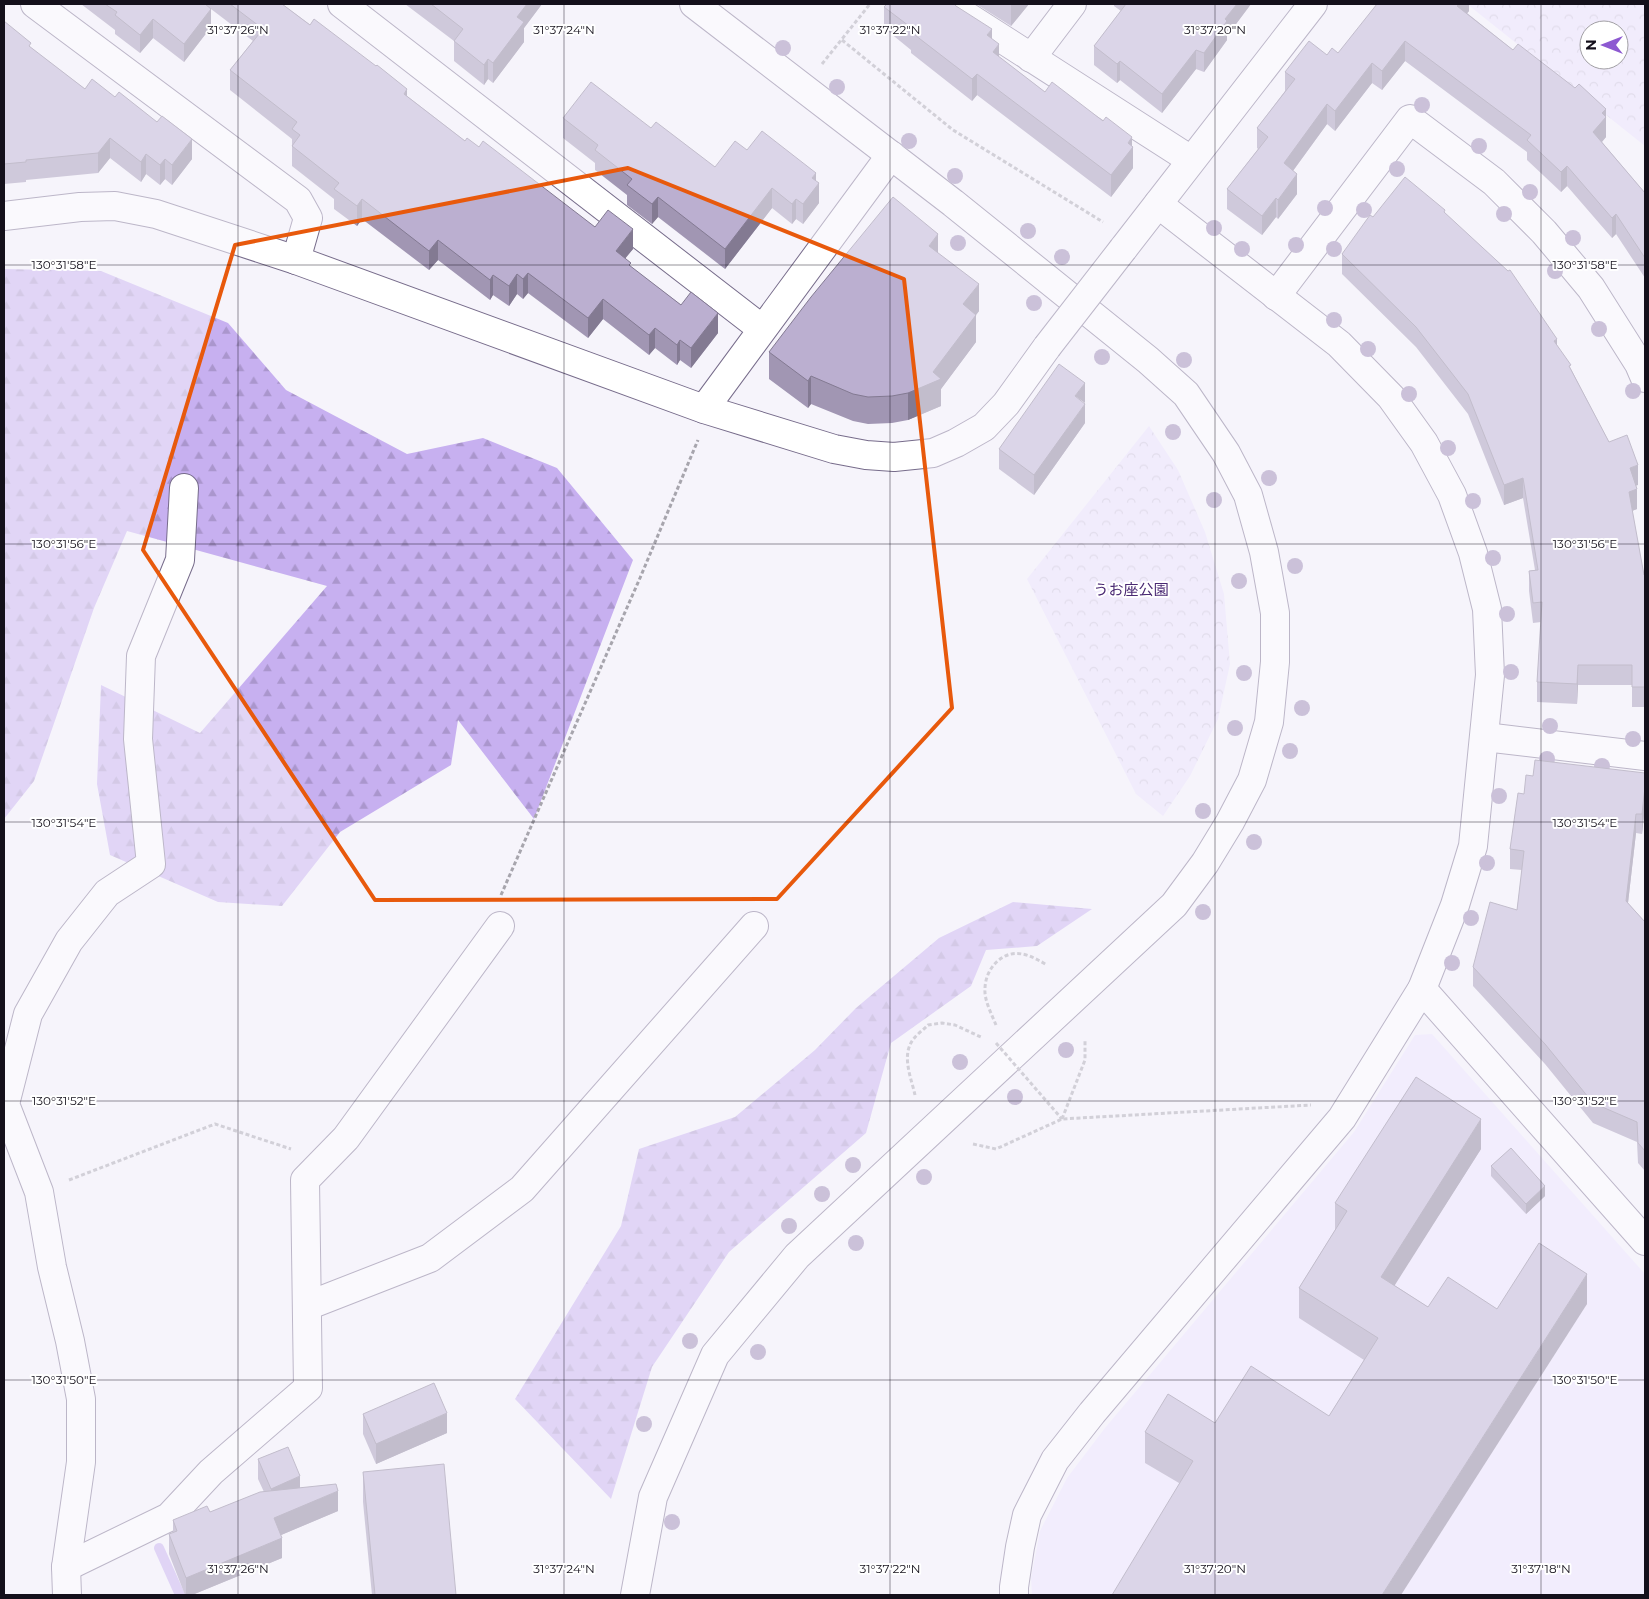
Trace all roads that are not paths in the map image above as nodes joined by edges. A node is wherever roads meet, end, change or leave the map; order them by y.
1 (35, 4) edge
2 (342, 4) edge
3 (694, 4) edge
4 (1072, 4) edge
5 (1313, 4) edge
6 (965, 15) edge
7 (1031, 58) junction
8 (891, 155) junction
9 (1191, 160) junction
10 (1158, 204) junction
11 (4, 216) edge
12 (296, 260) junction
13 (1276, 296) junction
14 (762, 329) junction
15 (1645, 378) edge
16 (703, 420) junction
17 (184, 488) dead end
18 (1485, 737) junction
19 (1645, 756) edge
20 (500, 926) road end
21 (754, 926) dead end
22 (1422, 989) junction
23 (1645, 1241) edge
24 (307, 1306) junction
25 (66, 1567) junction
26 (67, 1595) edge
27 (635, 1595) edge
28 (1014, 1595) edge

1 - 12 street
2 - 14 street
3 - 8 street
4 - 7 street
5 - 9 street
6 - 7 street
7 - 9 street
8 - 14 street
8 - 27 street
9 - 10 street
10 - 13 street
10 - 16 street, bridge
11 - 12 street
12 - 16 street
13 - 15 street
13 - 18 street
14 - 16 street
17 - 25 street
18 - 19 street
18 - 22 street
20 - 24 street
21 - 24 street
22 - 23 street
22 - 28 street
24 - 25 street
25 - 26 street

